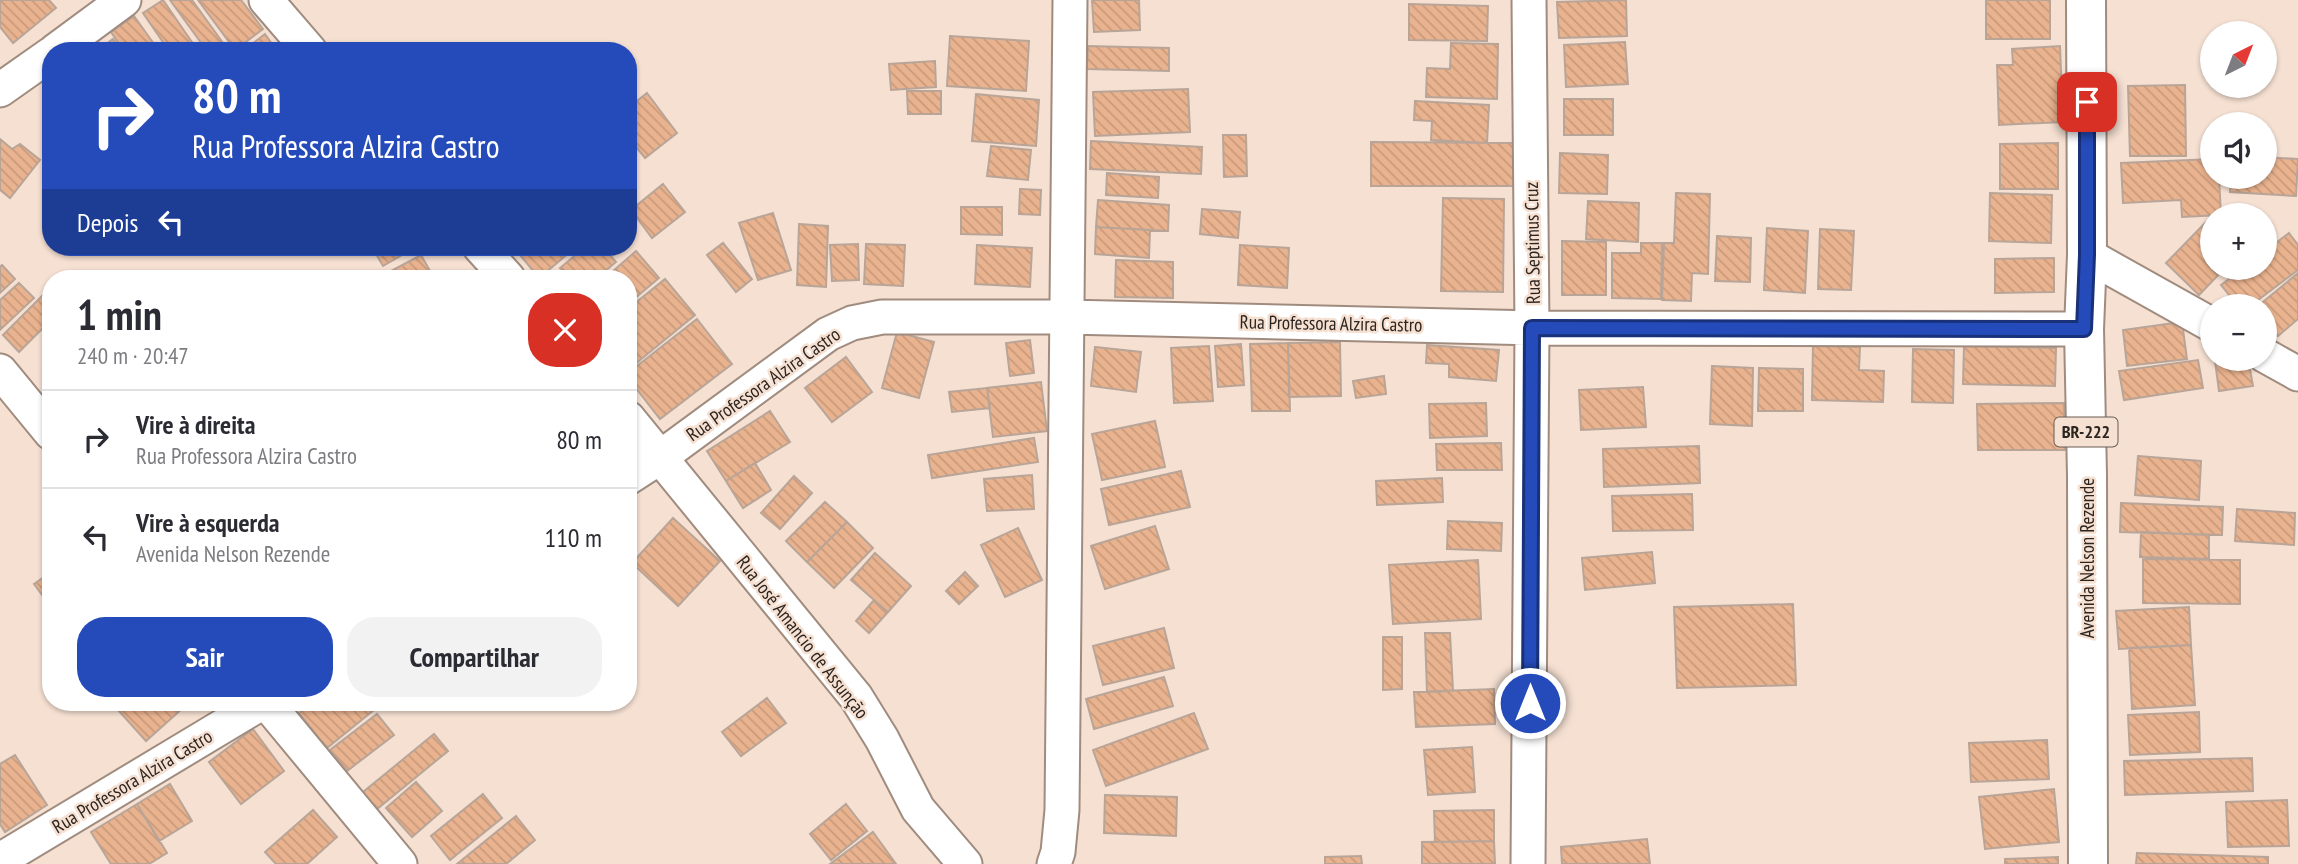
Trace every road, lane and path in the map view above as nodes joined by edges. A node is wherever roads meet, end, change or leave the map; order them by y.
1 (124, 0) edge
2 (266, 0) edge
3 (1070, 0) edge
4 (1529, 0) edge
5 (2086, 0) edge
6 (67, 42) edge
7 (302, 42) edge
8 (42, 60) edge
9 (0, 90) edge
10 (2087, 255) junction
11 (488, 256) edge
12 (501, 270) edge
13 (1067, 317) junction
14 (2200, 319) edge
15 (1532, 328) junction
16 (2084, 329) junction
17 (2277, 362) edge
18 (0, 371) edge
19 (2298, 374) edge
20 (42, 422) edge
21 (637, 428) edge
22 (662, 456) junction
23 (637, 472) edge
24 (250, 711) edge
25 (272, 711) edge
26 (0, 860) edge
27 (400, 864) edge
28 (965, 864) edge
29 (1054, 864) edge
30 (1528, 864) edge
31 (2088, 864) edge

1 - 6 street
2 - 7 street
3 - 13 street
4 - 15 street, Rua Septimus Cruz
5 - 10 main road, Avenida Nelson Rezende / BR-222
8 - 9 street
10 - 14 street
10 - 16 main road, Avenida Nelson Rezende / BR-222
11 - 12 street
13 - 15 street, Rua Professora Alzira Castro
13 - 22 street, Rua Professora Alzira Castro
13 - 29 street
15 - 16 street, Rua Professora Alzira Castro
15 - 30 street, Rua Septimus Cruz
16 - 31 main road, Avenida Nelson Rezende / BR-222
17 - 19 street
18 - 20 street
21 - 22 street, Rua José Amancio de Assunção
22 - 23 street, Rua Professora Alzira Castro
22 - 28 street, Rua José Amancio de Assunção
24 - 26 street, Rua Professora Alzira Castro
25 - 27 street

